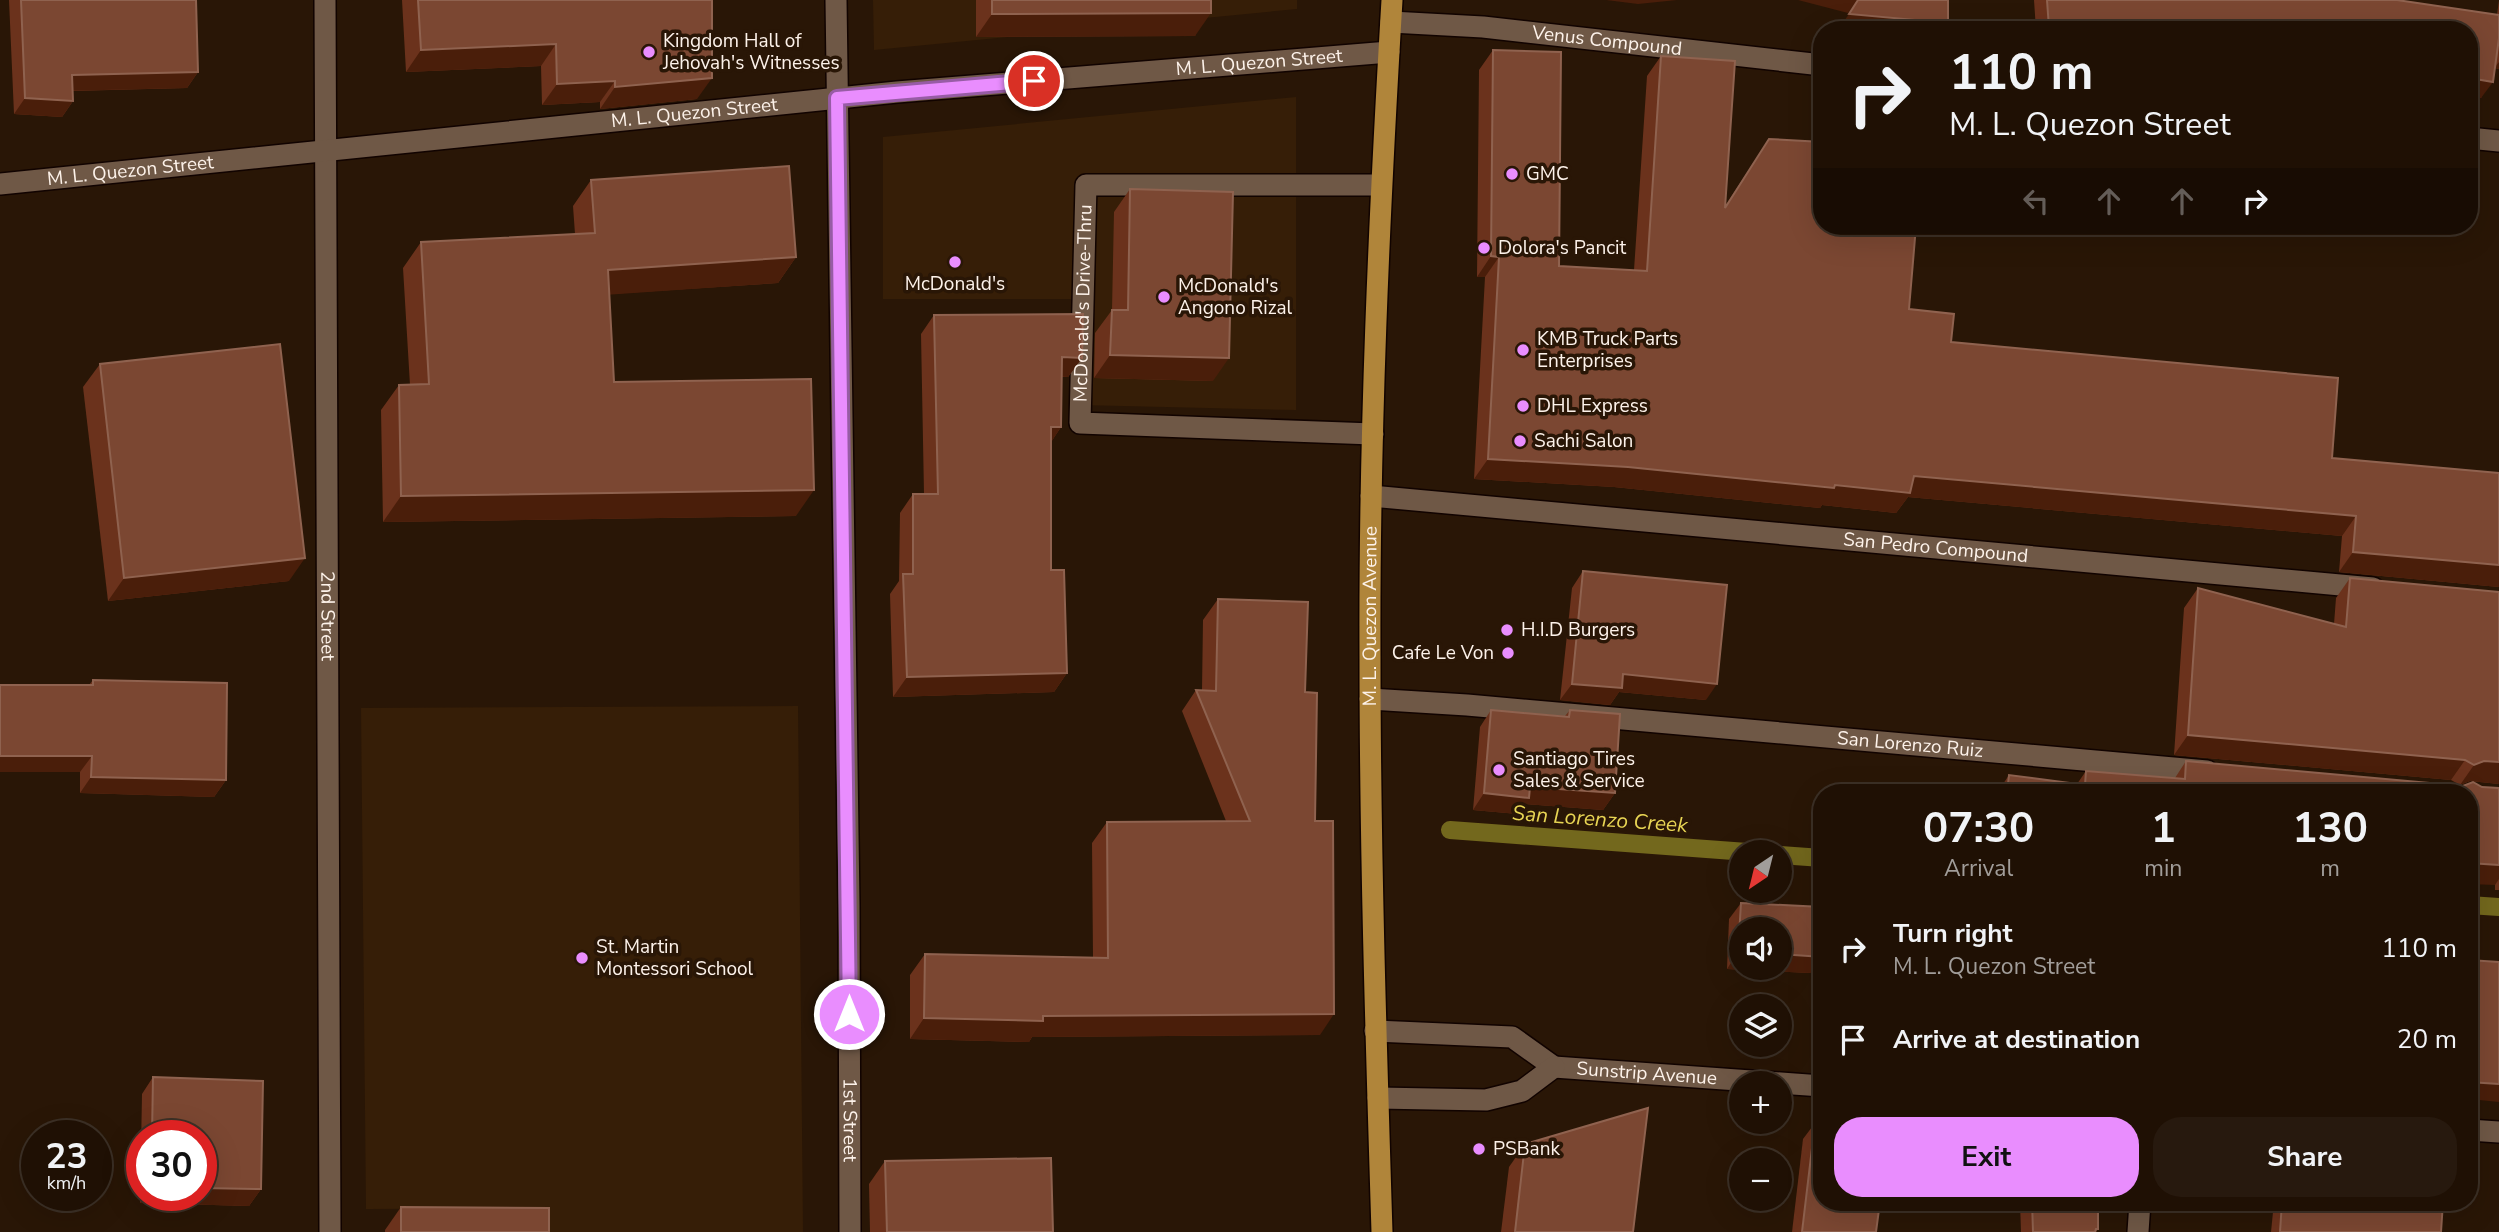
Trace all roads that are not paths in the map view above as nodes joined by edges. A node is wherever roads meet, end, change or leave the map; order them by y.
1 (325, 0) edge
2 (836, 0) edge
3 (1392, 0) edge
4 (1391, 22) junction
5 (1389, 52) junction
6 (1813, 64) edge
7 (837, 98) junction
8 (2478, 139) edge
9 (2499, 141) edge
10 (328, 150) junction
11 (0, 184) edge
12 (1381, 185) junction
13 (1373, 435) junction
14 (1371, 496) junction
15 (2388, 589) edge
16 (1370, 699) junction
17 (2228, 773) edge
18 (1375, 1031) junction
19 (1554, 1067) junction
20 (1813, 1085) edge
21 (1378, 1098) junction
22 (2478, 1131) edge
23 (2499, 1132) edge
24 (2139, 1211) edge
25 (330, 1232) edge
26 (850, 1232) edge
27 (1382, 1232) edge
28 (2138, 1232) edge

1 - 10 street, 2nd Street
2 - 7 street, 1st Street
3 - 4 main road, M. L. Quezon Avenue
4 - 5 main road, M. L. Quezon Avenue
4 - 6 street, Venus Compound
5 - 7 street, M. L. Quezon Street
5 - 12 main road, M. L. Quezon Avenue
7 - 10 street, M. L. Quezon Street
7 - 26 street, 1st Street
8 - 9 street
10 - 11 street, M. L. Quezon Street
10 - 25 street, 2nd Street
12 - 13 main road, M. L. Quezon Avenue
12 - 13 street, McDonald's Drive-Thru
13 - 14 main road, M. L. Quezon Avenue
14 - 15 street, San Pedro Compound
14 - 16 main road, M. L. Quezon Avenue
16 - 17 street, San Lorenzo Ruiz
16 - 18 main road, M. L. Quezon Avenue
18 - 19 street
18 - 21 main road, M. L. Quezon Avenue
19 - 20 street, Sunstrip Avenue
19 - 21 street
21 - 27 main road, M. L. Quezon Avenue
22 - 23 street
24 - 28 street

